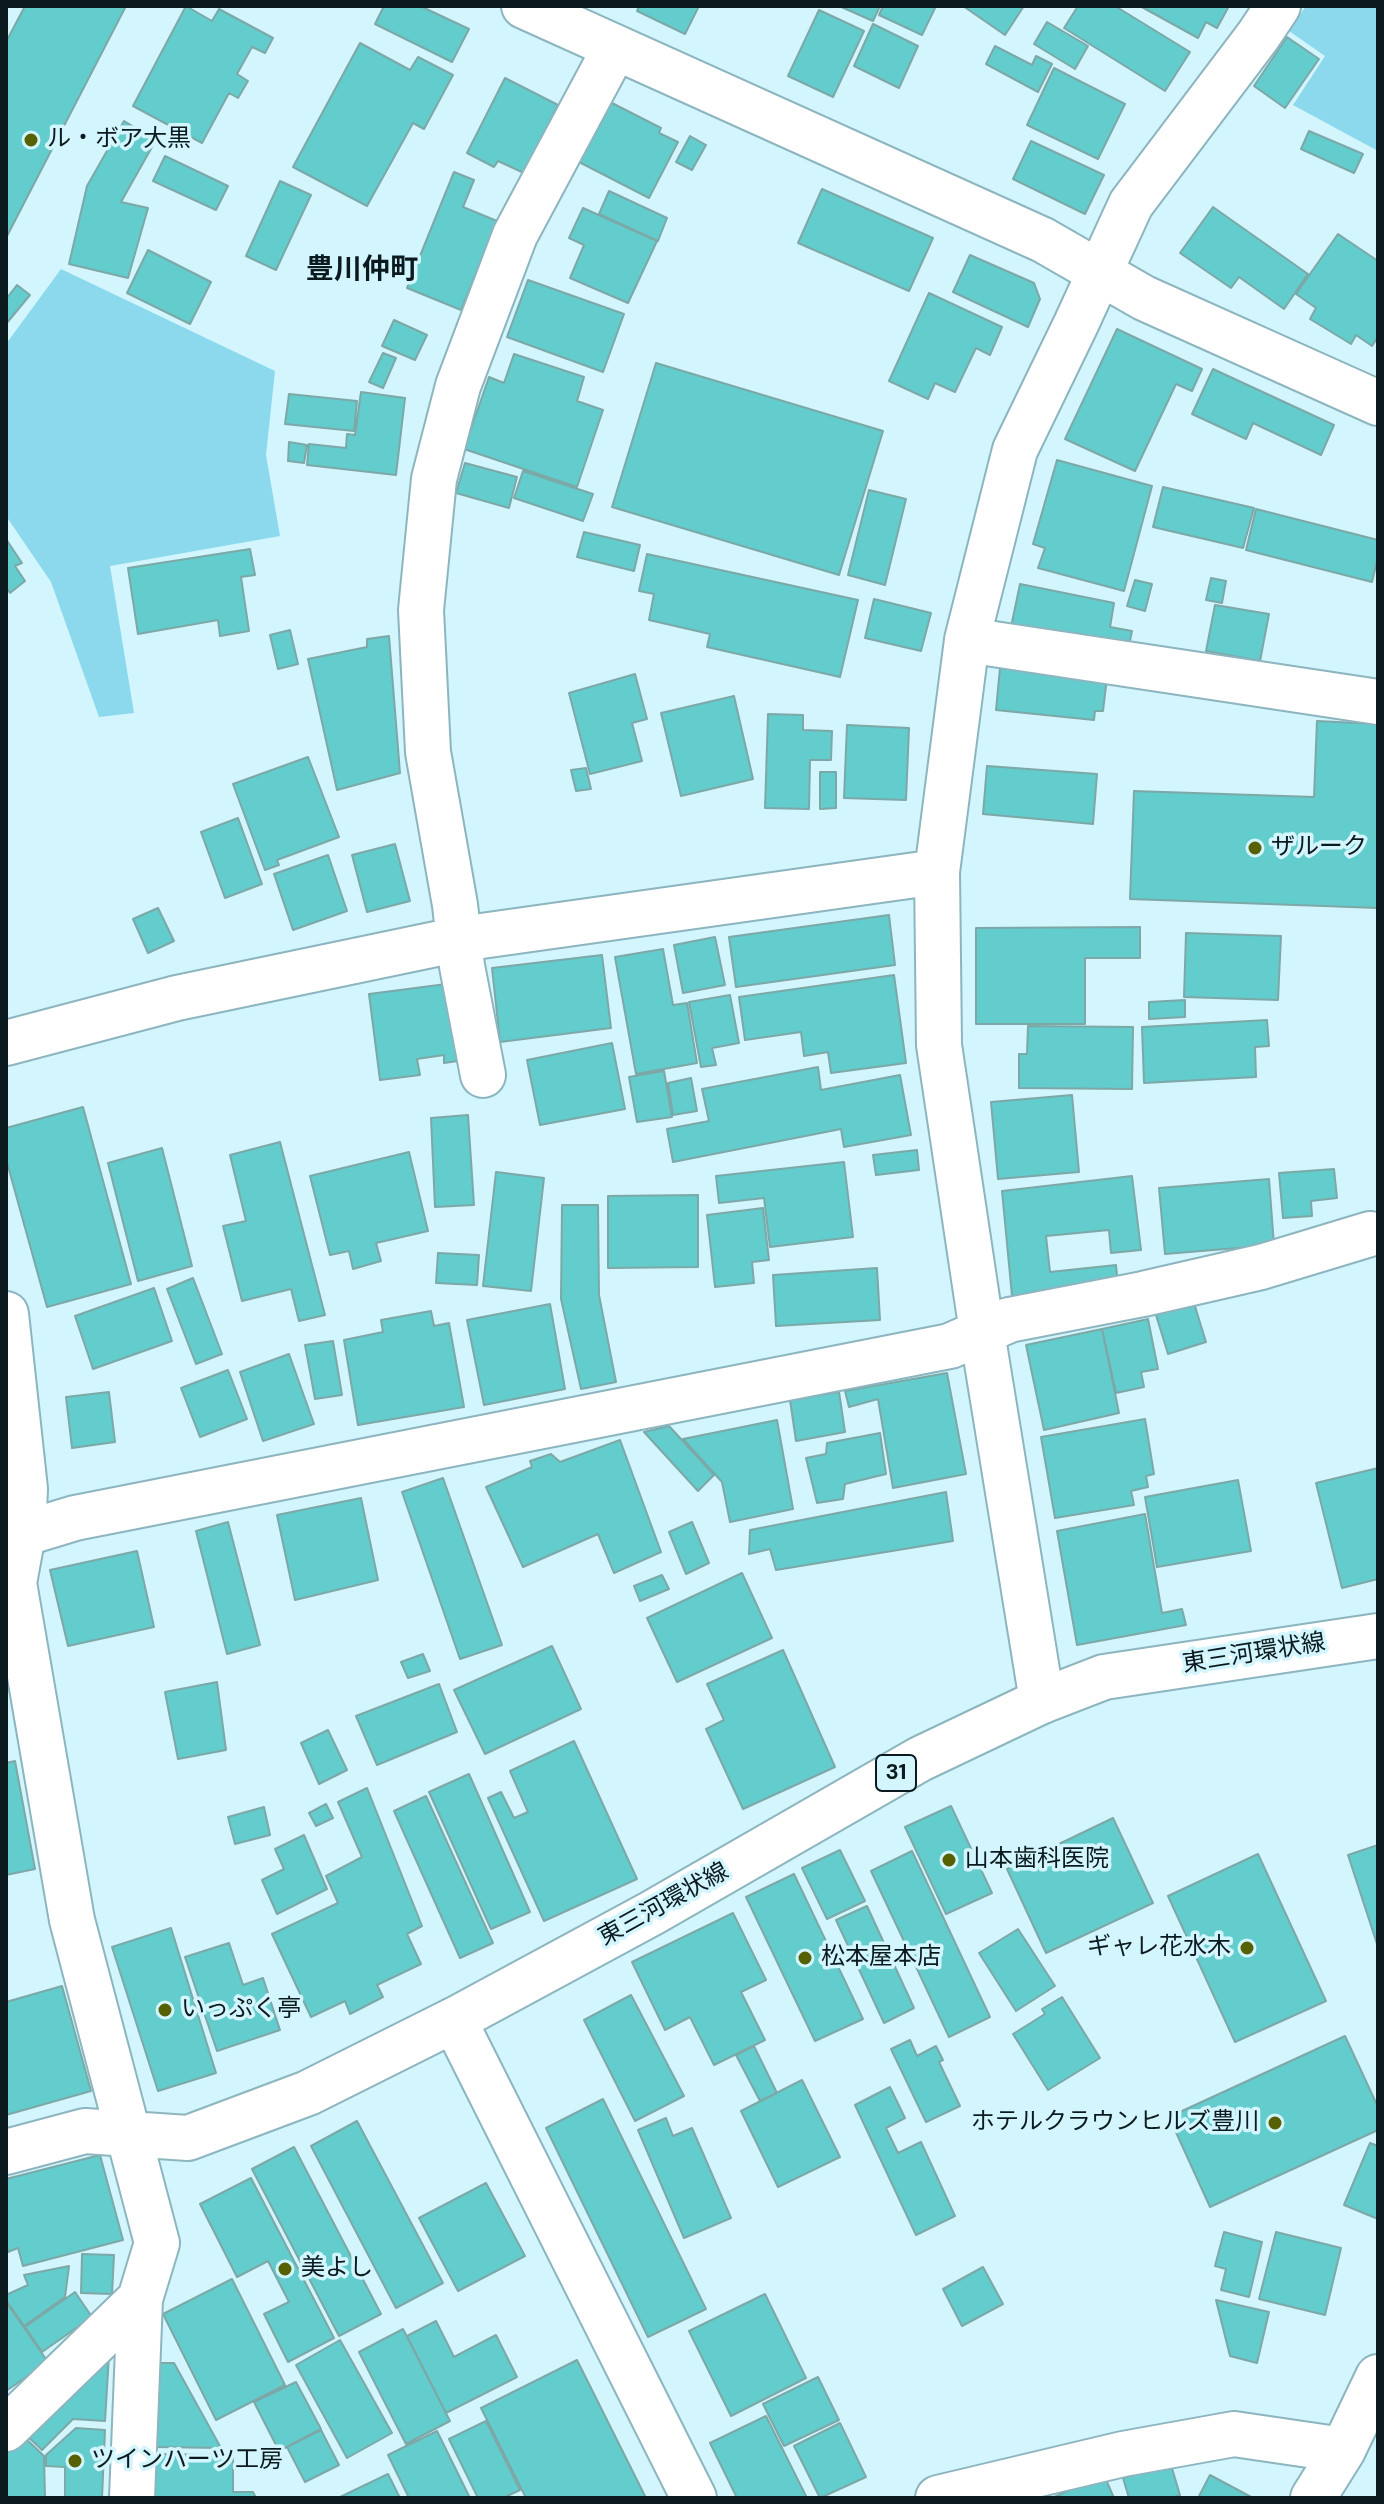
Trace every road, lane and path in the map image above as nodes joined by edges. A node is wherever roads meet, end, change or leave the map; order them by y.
1 (524, 6) edge
2 (1278, 6) edge
3 (615, 48) junction
4 (1099, 271) junction
5 (1378, 403) edge
6 (967, 640) junction
7 (1378, 702) edge
8 (937, 872) junction
9 (460, 939) junction
10 (6, 1043) edge
11 (483, 1075) dead end
12 (1370, 1234) dead end
13 (6, 1314) edge
14 (982, 1332) junction
15 (15, 1537) edge
16 (1378, 1636) edge
17 (1042, 1701) junction
18 (454, 2020) junction
19 (126, 2133) junction
20 (6, 2152) edge
21 (140, 2299) junction
22 (1378, 2377) edge
23 (6, 2429) edge
24 (1343, 2450) junction
25 (132, 2498) edge
26 (694, 2498) edge
27 (938, 2498) edge
28 (1313, 2498) edge

1 - 3 street
2 - 4 street
3 - 4 street
3 - 9 street
4 - 5 street
4 - 6 street
6 - 7 street
6 - 8 street
8 - 9 street
8 - 14 street
9 - 10 street
9 - 11 street
12 - 14 street
13 - 15 street
14 - 15 street
14 - 17 street
15 - 19 street
16 - 17 street, 東三河環状線 / 31
17 - 18 street, 東三河環状線 / 31
18 - 19 street, 東三河環状線
18 - 26 street
19 - 20 street, 東三河環状線
19 - 21 street
21 - 23 street
21 - 25 street
22 - 24 street
24 - 27 street
24 - 28 street

